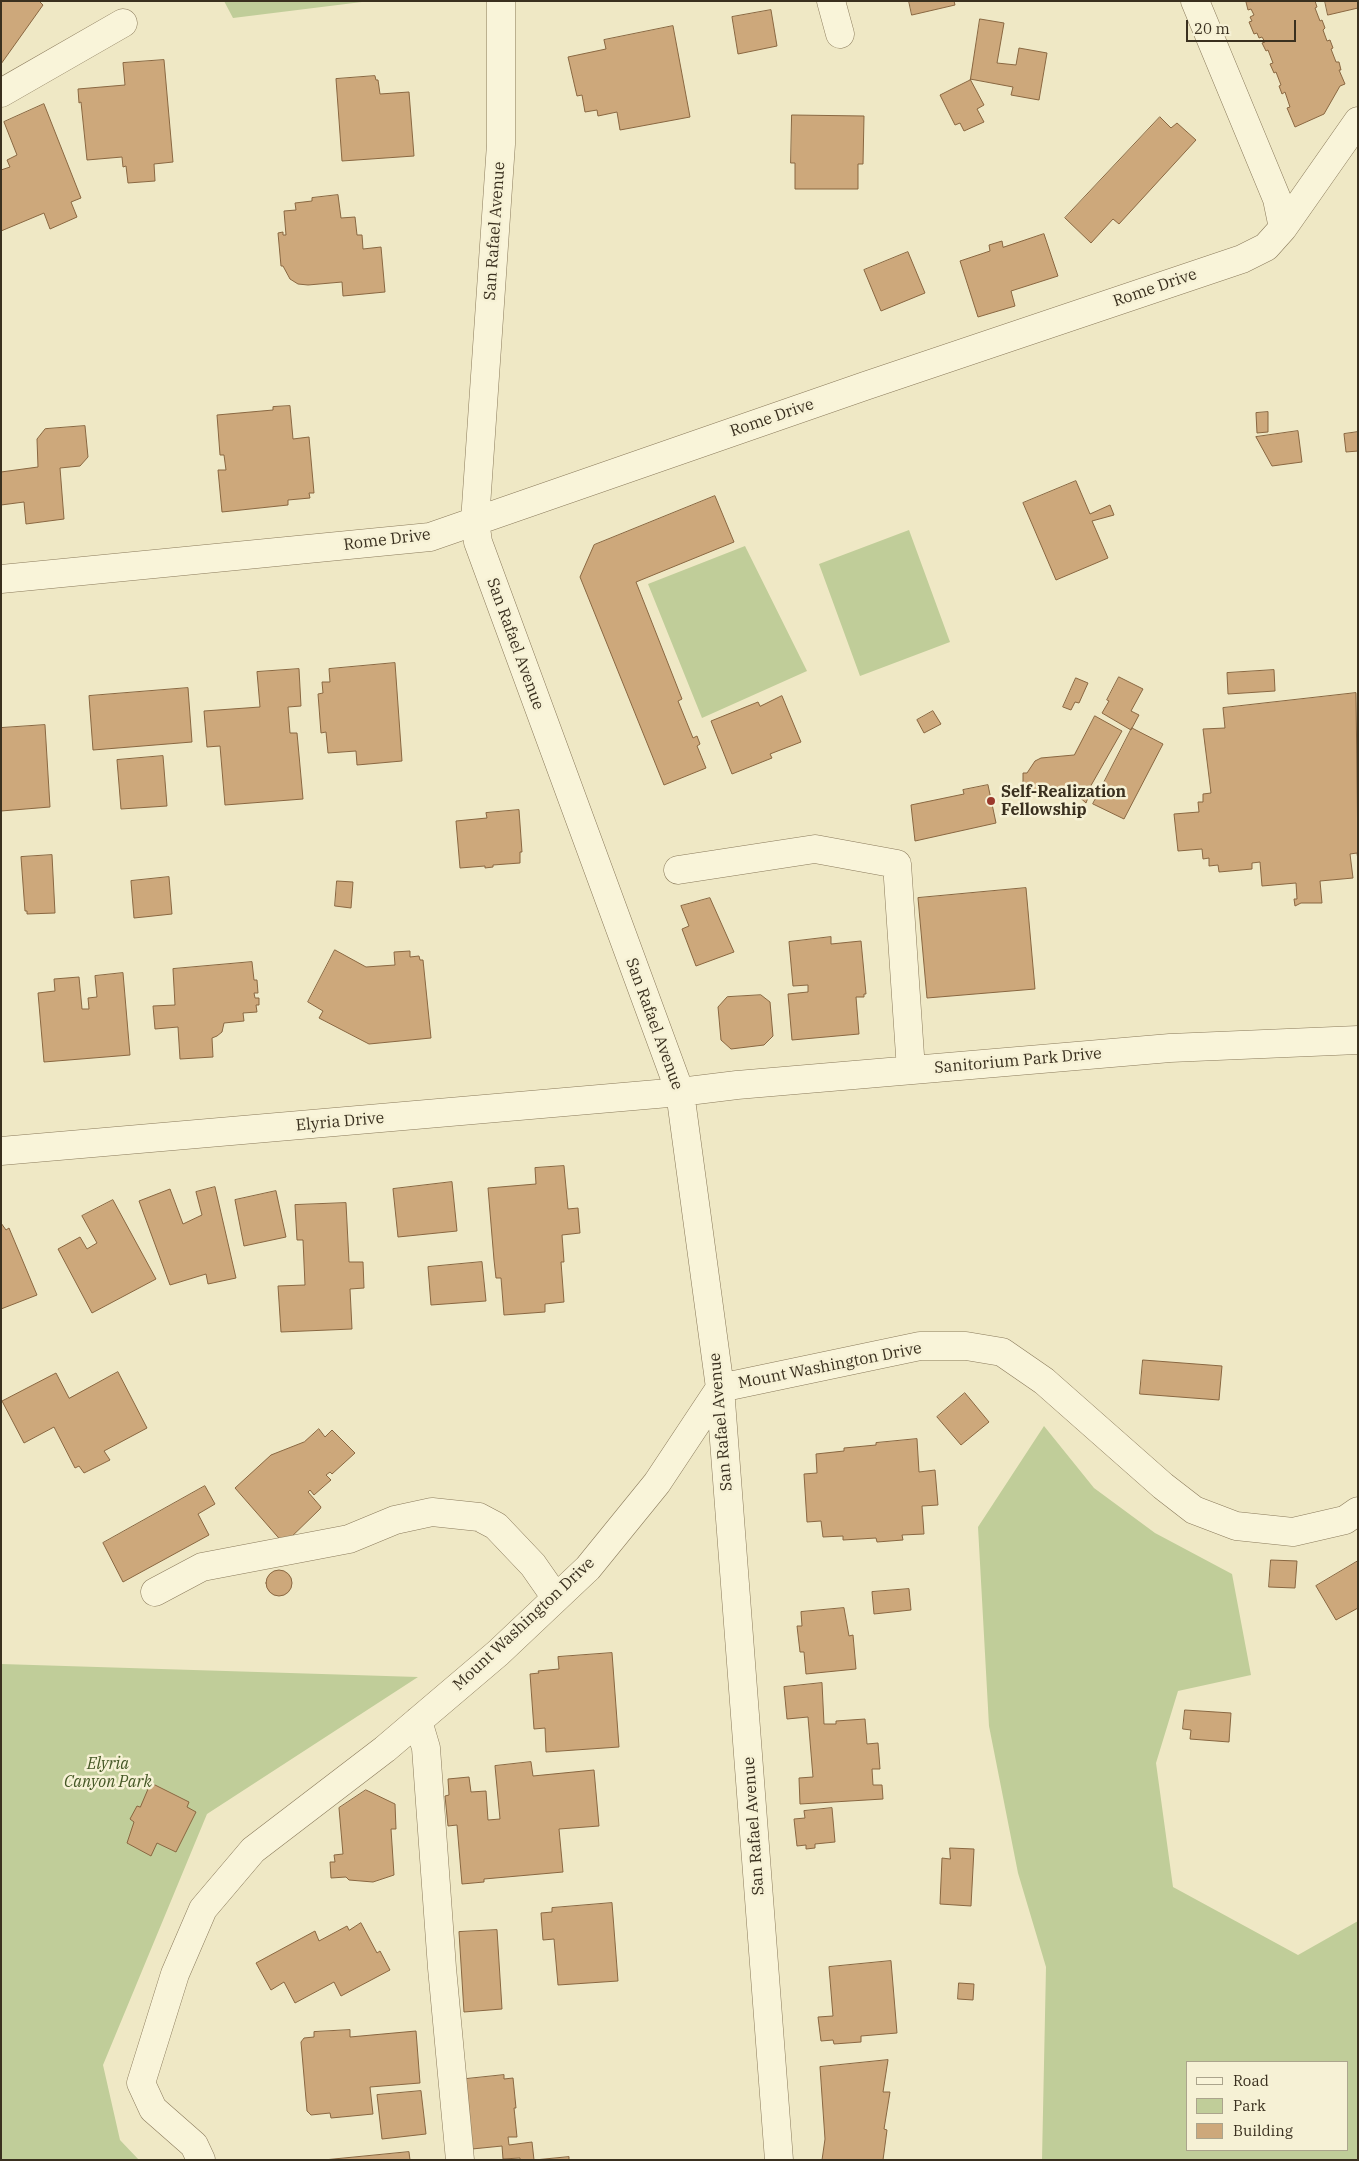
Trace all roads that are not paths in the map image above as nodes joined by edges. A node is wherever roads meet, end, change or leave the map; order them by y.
1 (501, 1) edge
2 (831, 1) edge
3 (1195, 1) edge
4 (123, 23) dead end
5 (840, 34) dead end
6 (1, 93) edge
7 (1358, 121) edge
8 (1283, 228) junction
9 (475, 521) junction
10 (1, 579) edge
11 (678, 870) dead end
12 (1358, 1040) edge
13 (911, 1070) junction
14 (680, 1092) junction
15 (1, 1152) edge
16 (720, 1388) junction
17 (1358, 1511) edge
18 (154, 1592) dead end
19 (556, 1598) junction
20 (418, 1721) junction
21 (201, 2160) edge
22 (460, 2160) edge
23 (779, 2160) edge

1 - 9 street, San Rafael Avenue
2 - 5 street
3 - 8 street
4 - 6 street
7 - 8 street, Rome Drive
8 - 9 street, Rome Drive
9 - 10 street, Rome Drive
9 - 14 street, San Rafael Avenue
11 - 13 street
12 - 13 street, Sanitorium Park Drive
13 - 14 street, Sanitorium Park Drive
14 - 15 street, Elyria Drive
14 - 16 street, San Rafael Avenue
16 - 17 street, Mount Washington Drive
16 - 19 street, Mount Washington Drive
16 - 23 street, San Rafael Avenue
18 - 19 street
19 - 20 street, Mount Washington Drive
20 - 21 street, Mount Washington Drive
20 - 22 street

